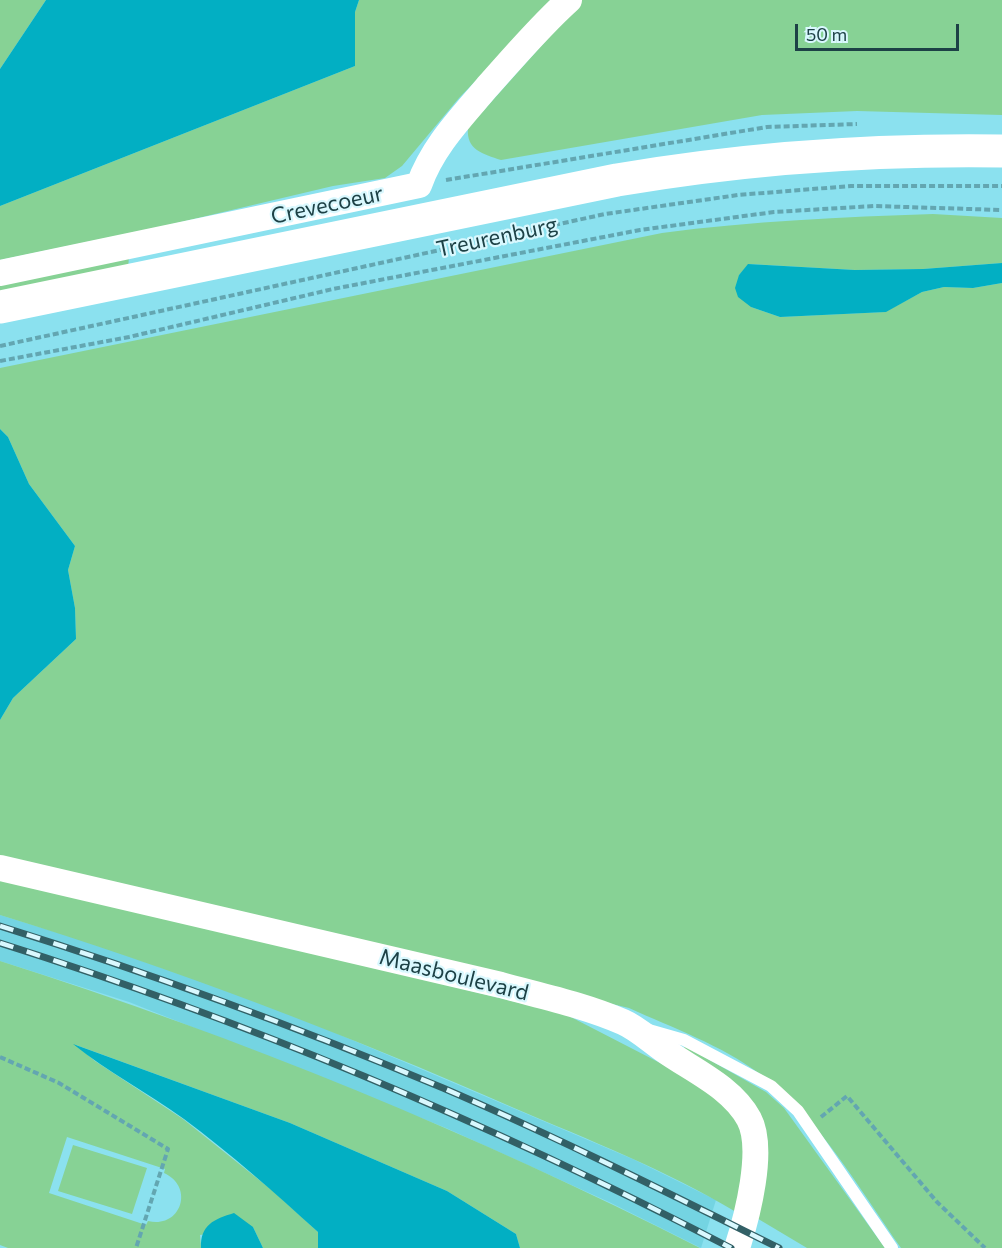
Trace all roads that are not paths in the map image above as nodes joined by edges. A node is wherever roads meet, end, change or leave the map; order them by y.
1 (569, 0) edge
2 (1002, 151) edge
3 (0, 273) edge
4 (0, 307) edge
5 (0, 868) edge
6 (625, 1023) junction
7 (737, 1248) edge
8 (892, 1248) edge

1 - 3 street, Crevecoeur
2 - 4 main road, Treurenburg
5 - 6 street, Maasboulevard
6 - 7 street, Maasboulevard
6 - 8 lane

